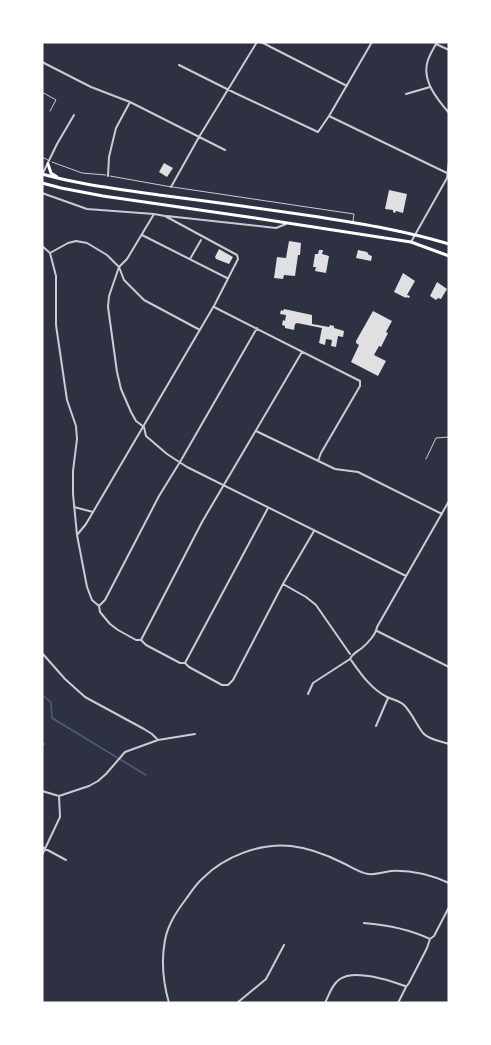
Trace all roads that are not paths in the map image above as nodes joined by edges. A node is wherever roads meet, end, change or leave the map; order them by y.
1 (259, 42) edge
2 (372, 42) edge
3 (436, 43) edge
4 (449, 50) edge
5 (42, 62) edge
6 (179, 64) dead end
7 (347, 86) junction
8 (430, 87) junction
9 (228, 90) junction
10 (42, 92) edge
11 (406, 94) dead end
12 (130, 102) junction
13 (50, 111) dead end
14 (449, 113) edge
15 (74, 115) dead end
16 (329, 116) junction
17 (199, 137) junction
18 (225, 150) dead end
19 (42, 157) edge
20 (449, 161) edge
21 (49, 163) junction
22 (42, 174) edge
23 (448, 174) edge
24 (108, 176) junction
25 (61, 179) junction
26 (42, 183) edge
27 (171, 187) junction
28 (42, 193) edge
29 (290, 213) junction
30 (154, 214) junction
31 (165, 216) junction
32 (353, 222) junction
33 (288, 223) junction
34 (415, 233) junction
35 (142, 235) junction
36 (201, 240) dead end
37 (411, 242) junction
38 (449, 244) edge
39 (42, 246) edge
40 (50, 253) junction
41 (449, 256) edge
42 (190, 260) junction
43 (119, 267) junction
44 (228, 278) junction
45 (214, 307) junction
46 (257, 328) junction
47 (200, 330) junction
48 (302, 352) junction
49 (144, 427) junction
50 (256, 431) junction
51 (449, 436) edge
52 (426, 459) dead end
53 (318, 460) junction
54 (180, 462) junction
55 (224, 484) junction
56 (449, 501) edge
57 (74, 507) junction
58 (268, 507) junction
59 (93, 512) junction
60 (442, 514) junction
61 (314, 531) junction
62 (77, 536) junction
63 (406, 576) junction
64 (283, 584) junction
65 (99, 606) junction
66 (377, 631) junction
67 (141, 640) junction
68 (42, 653) edge
69 (350, 659) junction
70 (185, 663) junction
71 (449, 667) edge
72 (308, 694) dead end
73 (388, 698) junction
74 (376, 726) dead end
75 (195, 734) dead end
76 (158, 740) junction
77 (449, 744) edge
78 (42, 791) edge
79 (59, 796) junction
80 (44, 848) edge
81 (42, 855) edge
82 (66, 860) dead end
83 (449, 883) edge
84 (449, 907) edge
85 (364, 923) dead end
86 (430, 939) junction
87 (284, 945) dead end
88 (406, 987) junction
89 (169, 1003) edge
90 (237, 1003) edge
91 (325, 1003) edge
92 (398, 1003) edge

1 - 7 street
1 - 9 street
2 - 7 street
3 - 4 street
3 - 8 street
5 - 12 street
6 - 9 street
7 - 16 street
8 - 11 street
8 - 14 street
9 - 16 street
9 - 17 street
10 - 13 lane
12 - 17 street
12 - 24 street
15 - 21 street
16 - 23 street
17 - 18 street
17 - 27 street
19 - 21 lane
20 - 23 street
21 - 22 street
21 - 24 lane
21 - 25 main road
22 - 25 main road
23 - 34 street
24 - 27 lane
25 - 29 main road
26 - 33 main road
27 - 32 lane
28 - 30 street
29 - 32 main road
29 - 33 main road
30 - 31 street
30 - 35 street
31 - 33 street
31 - 44 street
32 - 34 main road
33 - 37 main road
34 - 37 street
34 - 38 main road
35 - 42 street
35 - 43 street
36 - 42 street
37 - 41 main road
39 - 40 street
40 - 43 street
40 - 57 street
42 - 44 street
43 - 47 street
43 - 49 street
44 - 45 street
45 - 46 street
45 - 47 street
46 - 48 street
46 - 54 street
47 - 49 street
48 - 50 street
48 - 53 street
49 - 54 street
49 - 59 street
50 - 53 street
50 - 55 street
51 - 52 lane
53 - 60 street
54 - 55 street
54 - 65 street
55 - 58 street
55 - 67 street
56 - 60 street
57 - 59 street
57 - 62 street
58 - 61 street
58 - 70 street
59 - 62 street
60 - 63 street
61 - 63 street
61 - 64 street
62 - 65 street
63 - 66 street
64 - 69 street
64 - 70 street
65 - 67 street
66 - 69 street
66 - 71 street
67 - 70 street
68 - 76 street
69 - 72 street
69 - 73 street
73 - 74 street
73 - 77 street
75 - 76 street
76 - 79 street
78 - 79 street
79 - 80 street
80 - 81 street
80 - 82 street
83 - 89 street
84 - 86 street
85 - 86 street
86 - 88 street
87 - 90 street
88 - 91 street
88 - 92 street

